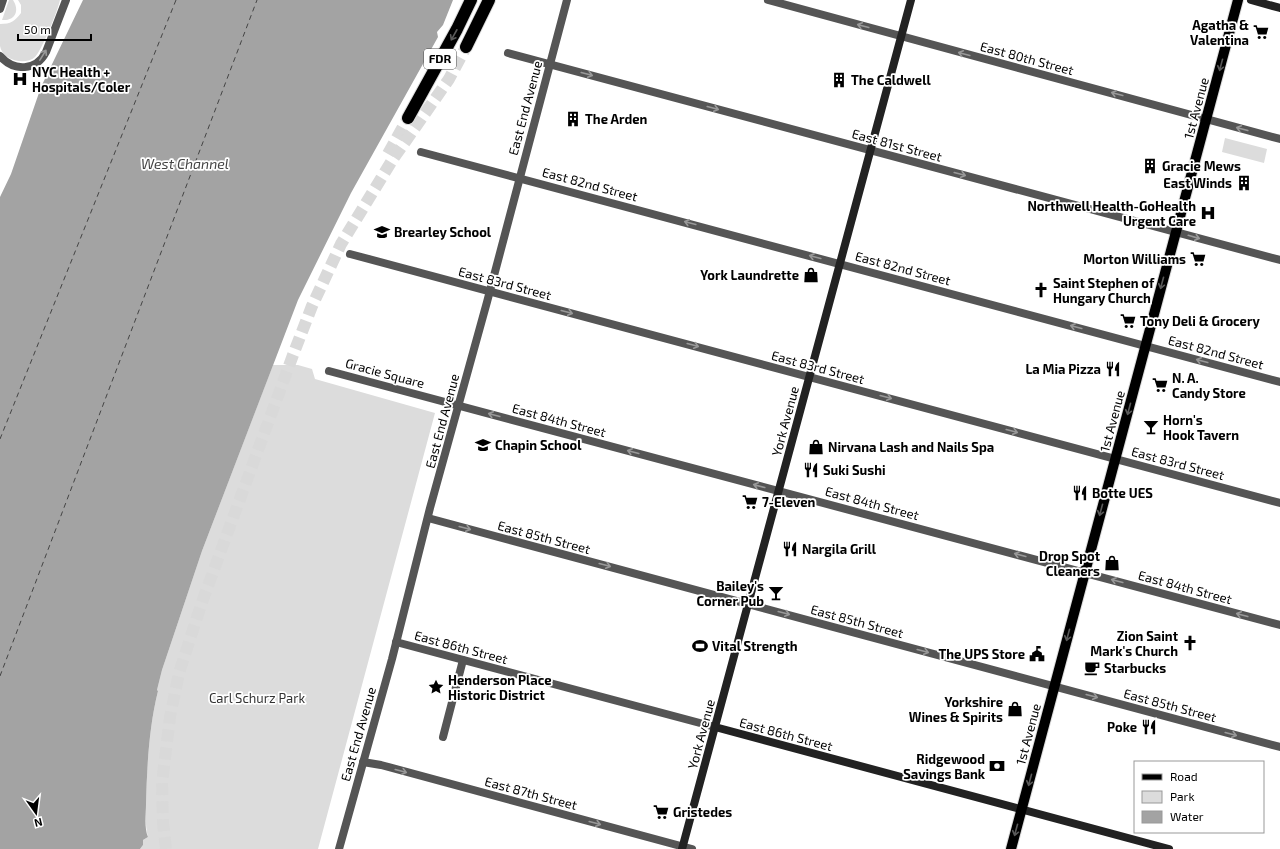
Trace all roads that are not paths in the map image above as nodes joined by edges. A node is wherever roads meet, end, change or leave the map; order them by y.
1 (3, 0) edge
2 (66, 0) edge
3 (471, 0) edge
4 (489, 0) edge
5 (567, 0) edge
6 (768, 0) edge
7 (910, 0) edge
8 (1238, 0) edge
9 (1251, 0) edge
10 (1280, 8) edge
11 (0, 9) edge
12 (900, 37) junction
13 (466, 47) tunnel mouth
14 (508, 53) dead end
15 (0, 56) edge
16 (550, 64) junction
17 (408, 118) tunnel mouth
18 (1206, 119) junction
19 (1280, 139) edge
20 (870, 150) junction
21 (421, 152) dead end
22 (519, 178) junction
23 (1176, 232) junction
24 (350, 254) dead end
25 (1280, 260) edge
26 (840, 264) junction
27 (489, 291) junction
28 (1146, 346) junction
29 (329, 371) dead end
30 (809, 377) junction
31 (1280, 382) edge
32 (458, 405) junction
33 (1115, 459) junction
34 (778, 491) junction
35 (1280, 503) edge
36 (428, 518) junction
37 (1084, 572) junction
38 (748, 604) junction
39 (1280, 625) edge
40 (396, 642) junction
41 (463, 660) junction
42 (1054, 686) junction
43 (715, 727) junction
44 (442, 737) dead end
45 (1280, 747) edge
46 (364, 762) junction
47 (1022, 810) junction
48 (683, 848) edge
49 (339, 849) edge
50 (692, 849) edge
51 (1011, 849) edge
52 (1169, 849) edge

1 - 11 street
15 -> 2 street
3 -> 17 highway, FDR
4 - 13 highway, FDR
5 - 16 street, East End Avenue
12 -> 6 street, East 80th Street
7 - 12 main road, York Avenue
8 -> 18 main road, 1st Avenue
9 - 10 main road
18 -> 12 street, East 80th Street
12 - 20 main road, York Avenue
14 - 16 street, East 81st Street
16 -> 20 street, East 81st Street
16 - 22 street, East End Avenue
19 -> 18 street, East 80th Street
18 - 23 main road, 1st Avenue
20 -> 23 street, East 81st Street
20 - 26 main road, York Avenue
21 - 22 street, East 82nd Street
26 -> 22 street, East 82nd Street
22 - 27 street, East End Avenue
23 -> 25 street, East 81st Street
23 -> 28 main road, 1st Avenue
24 - 27 street, East 83rd Street
28 -> 26 street, East 82nd Street
26 - 30 main road, York Avenue
27 -> 30 street, East 83rd Street
27 - 32 street, East End Avenue
31 -> 28 street, East 82nd Street
28 -> 33 main road, 1st Avenue
29 - 32 street, Gracie Square
30 -> 33 street, East 83rd Street
30 - 34 main road, York Avenue
34 -> 32 street, East 84th Street
32 - 36 street, East End Avenue
33 - 35 street, East 83rd Street
33 -> 37 main road, 1st Avenue
37 -> 34 street, East 84th Street
34 - 38 main road, York Avenue
36 -> 38 street, East 85th Street
36 - 40 street, East End Avenue
39 -> 37 street, East 84th Street
37 -> 42 main road, 1st Avenue
38 -> 42 street, East 85th Street
38 - 43 main road, York Avenue
40 - 41 street, East 86th Street
40 - 46 street, East End Avenue
41 - 43 street, East 86th Street
41 - 44 street
42 -> 45 street, East 85th Street
42 -> 47 main road, 1st Avenue
43 - 47 main road, East 86th Street
43 - 48 main road, York Avenue
46 -> 48 street, East 87th Street
46 - 49 street, East End Avenue
47 -> 51 main road, 1st Avenue
47 - 52 main road, East 86th Street
48 - 50 street, East 87th Street

